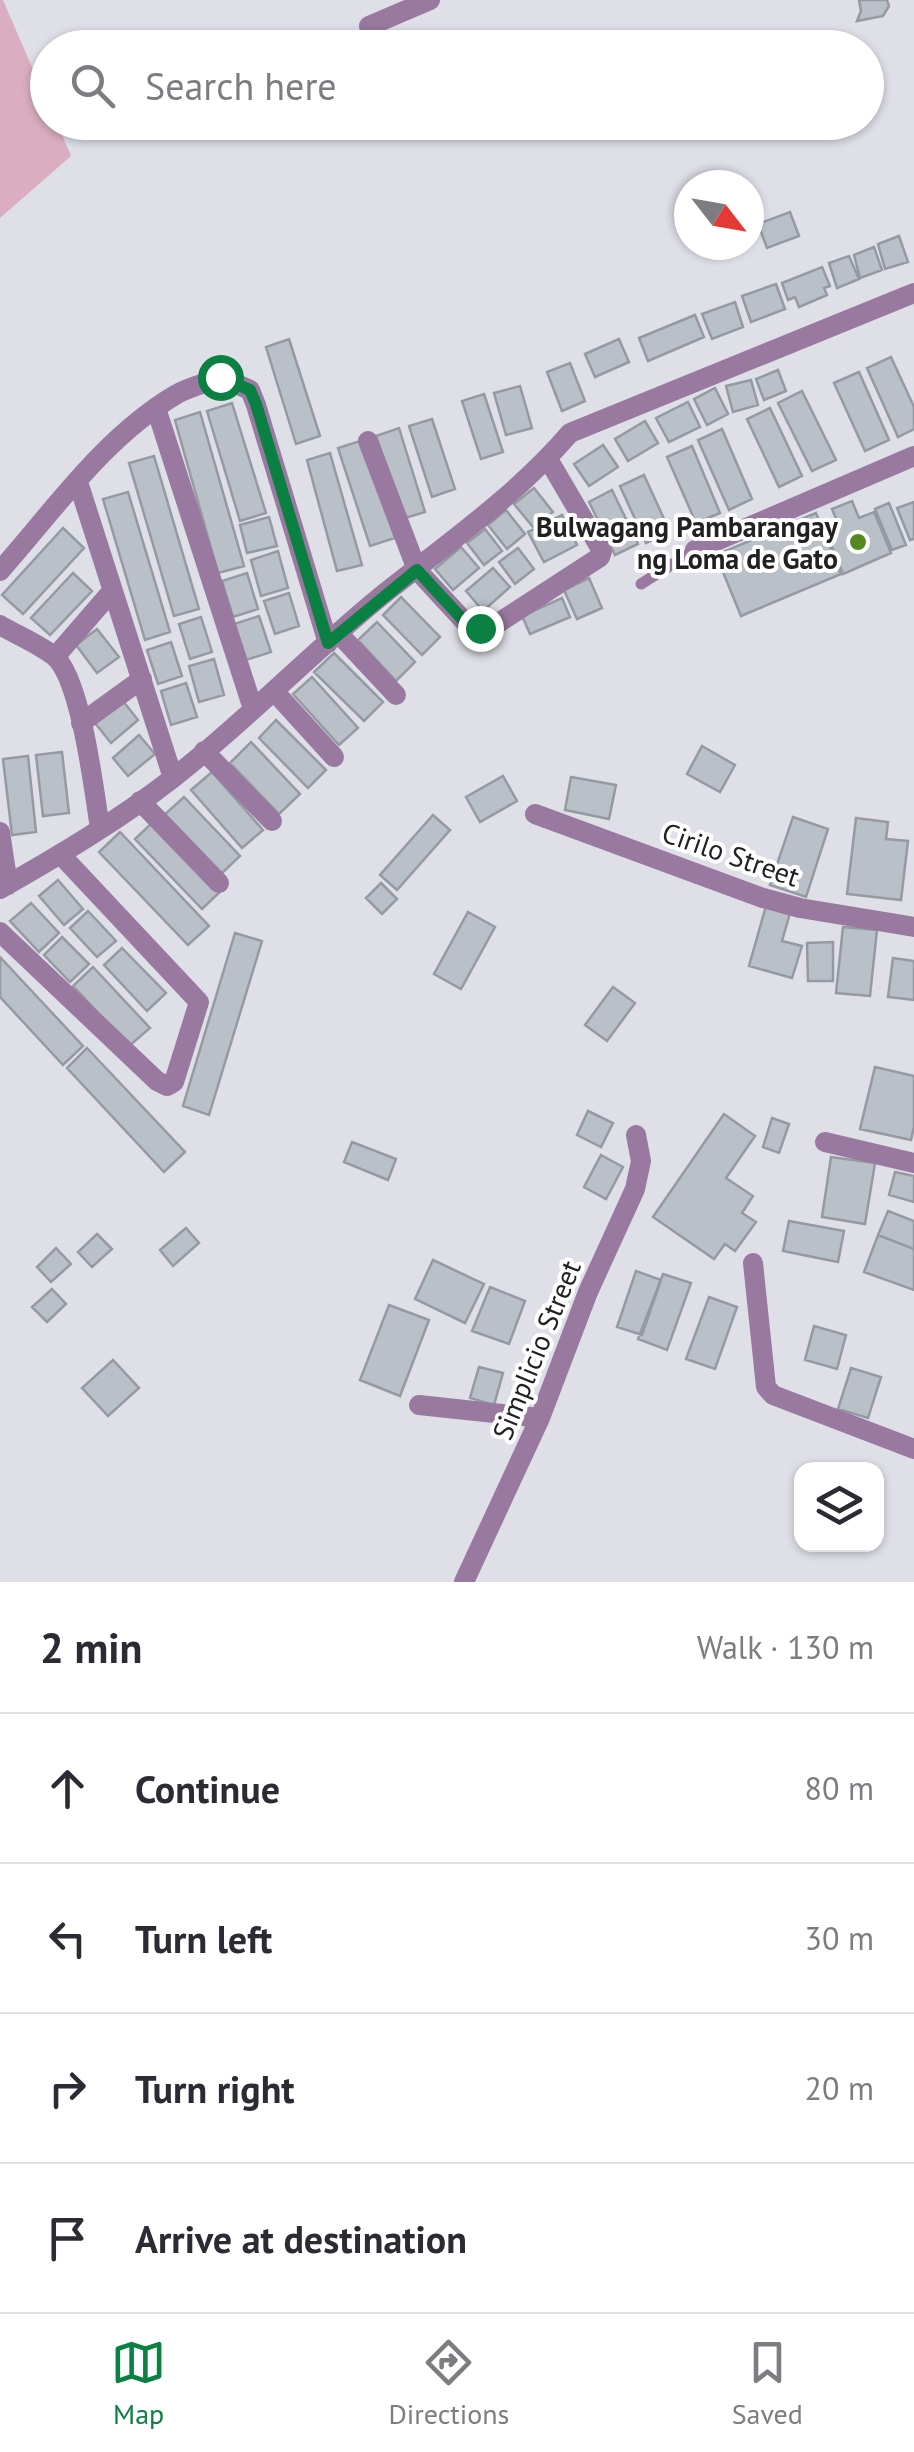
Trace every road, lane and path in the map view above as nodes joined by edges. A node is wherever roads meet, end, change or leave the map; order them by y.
1 (430, 0) edge
2 (369, 26) dead end
3 (914, 294) edge
4 (156, 408) junction
5 (368, 441) dead end
6 (914, 456) edge
7 (548, 459) junction
8 (78, 482) junction
9 (694, 550) joint
10 (417, 570) junction
11 (0, 571) edge
12 (642, 584) dead end
13 (112, 591) junction
14 (0, 625) edge
15 (334, 638) junction
16 (54, 657) junction
17 (142, 678) junction
18 (274, 691) junction
19 (396, 695) dead end
20 (252, 709) junction
21 (81, 723) junction
22 (204, 751) junction
23 (334, 758) dead end
24 (173, 778) junction
25 (140, 801) junction
26 (535, 814) dead end
27 (272, 820) dead end
28 (100, 828) junction
29 (0, 832) edge
30 (62, 856) junction
31 (219, 883) dead end
32 (4, 887) edge
33 (914, 927) edge
34 (0, 932) edge
35 (636, 1135) dead end
36 (824, 1142) dead end
37 (914, 1163) edge
38 (753, 1262) dead end
39 (419, 1405) dead end
40 (540, 1418) junction
41 (914, 1449) edge
42 (464, 1582) edge

1 - 2 street
3 - 7 street
4 - 8 street
4 - 15 street
4 - 20 street
5 - 10 street
6 - 9 street
7 - 10 street
7 - 10 street
8 - 11 street
8 - 13 street
9 - 12 lane
10 - 15 street
13 - 16 street
13 - 17 street
14 - 16 street
15 - 18 street
15 - 19 street
16 - 21 street
17 - 21 street
17 - 24 street
18 - 20 street
18 - 23 street
20 - 22 street
21 - 28 street
22 - 24 street
22 - 27 street
24 - 25 street
25 - 28 street
25 - 31 street
26 - 33 street, Cirilo Street
28 - 30 street
29 - 32 street
30 - 32 street
30 - 34 street
35 - 40 street, Simplicio Street
36 - 37 street
38 - 41 street
39 - 40 street
40 - 42 street, Simplicio Street

